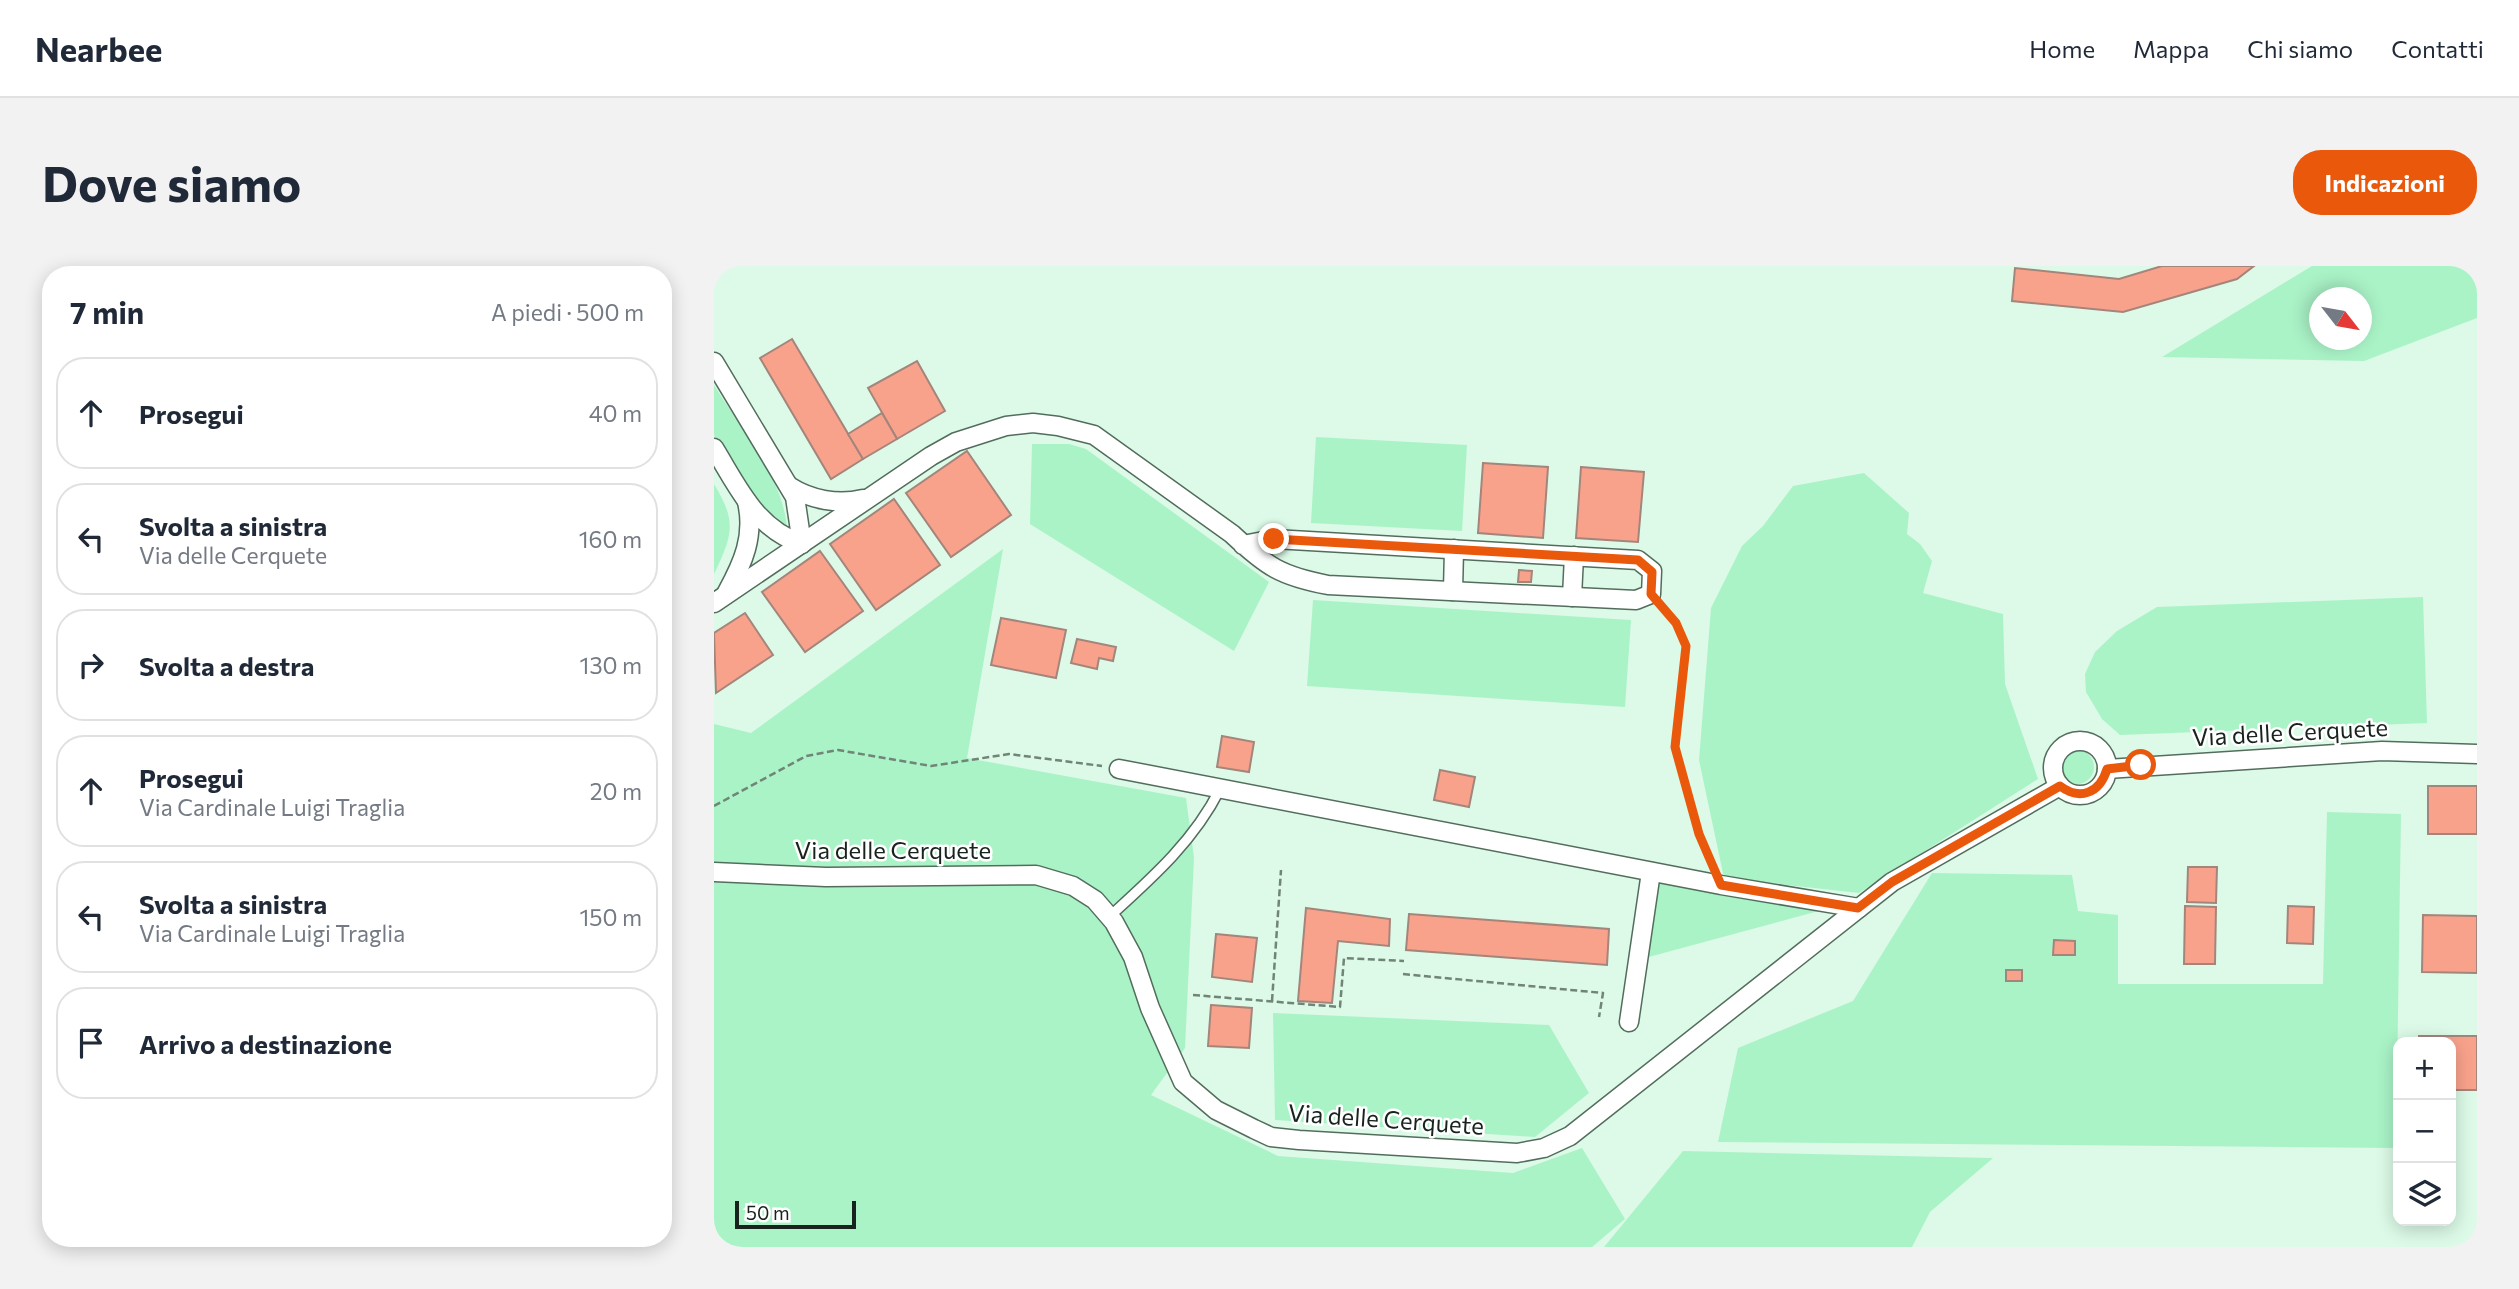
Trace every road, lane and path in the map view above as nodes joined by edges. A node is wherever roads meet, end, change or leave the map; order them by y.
1 (714, 362) edge
2 (716, 455) edge
3 (789, 486) junction
4 (872, 496) junction
5 (747, 502) junction
6 (802, 544) junction
7 (1243, 545) junction
8 (1454, 549) junction
9 (1574, 556) junction
10 (1453, 591) junction
11 (1651, 594) junction
12 (1572, 597) junction
13 (719, 600) edge
14 (2477, 754) edge
15 (1119, 769) joint
16 (2107, 769) junction
17 (2060, 786) junction
18 (1220, 789) junction
19 (714, 806) edge
20 (1281, 870) dead end
21 (714, 872) edge
22 (1651, 872) junction
23 (1721, 885) junction
24 (1858, 908) junction
25 (1109, 917) junction
26 (1404, 961) dead end
27 (1403, 974) dead end
28 (1193, 995) dead end
29 (1272, 1001) junction
30 (1599, 1017) dead end
31 (1629, 1022) dead end

1 - 3 street
2 - 5 street
3 - 4 street
3 - 6 street
4 - 6 street
4 - 7 street
5 - 6 street
5 - 13 street
6 - 13 street
7 - 8 street
7 - 10 street
8 - 9 street
8 - 10 street
9 - 11 street
9 - 12 street
10 - 12 street
11 - 12 street
11 - 23 path
14 - 16 street, Via delle Cerquete
15 - 18 street
15 - 19 path
16 - 17 street
16 - 17 street
17 - 24 street, Via delle Cerquete
18 - 22 street
18 - 25 lane
20 - 29 path
21 - 25 street, Via delle Cerquete
22 - 23 street
22 - 31 street
23 - 24 street
24 - 25 street, Via delle Cerquete
26 - 29 path
27 - 30 path
28 - 29 path

